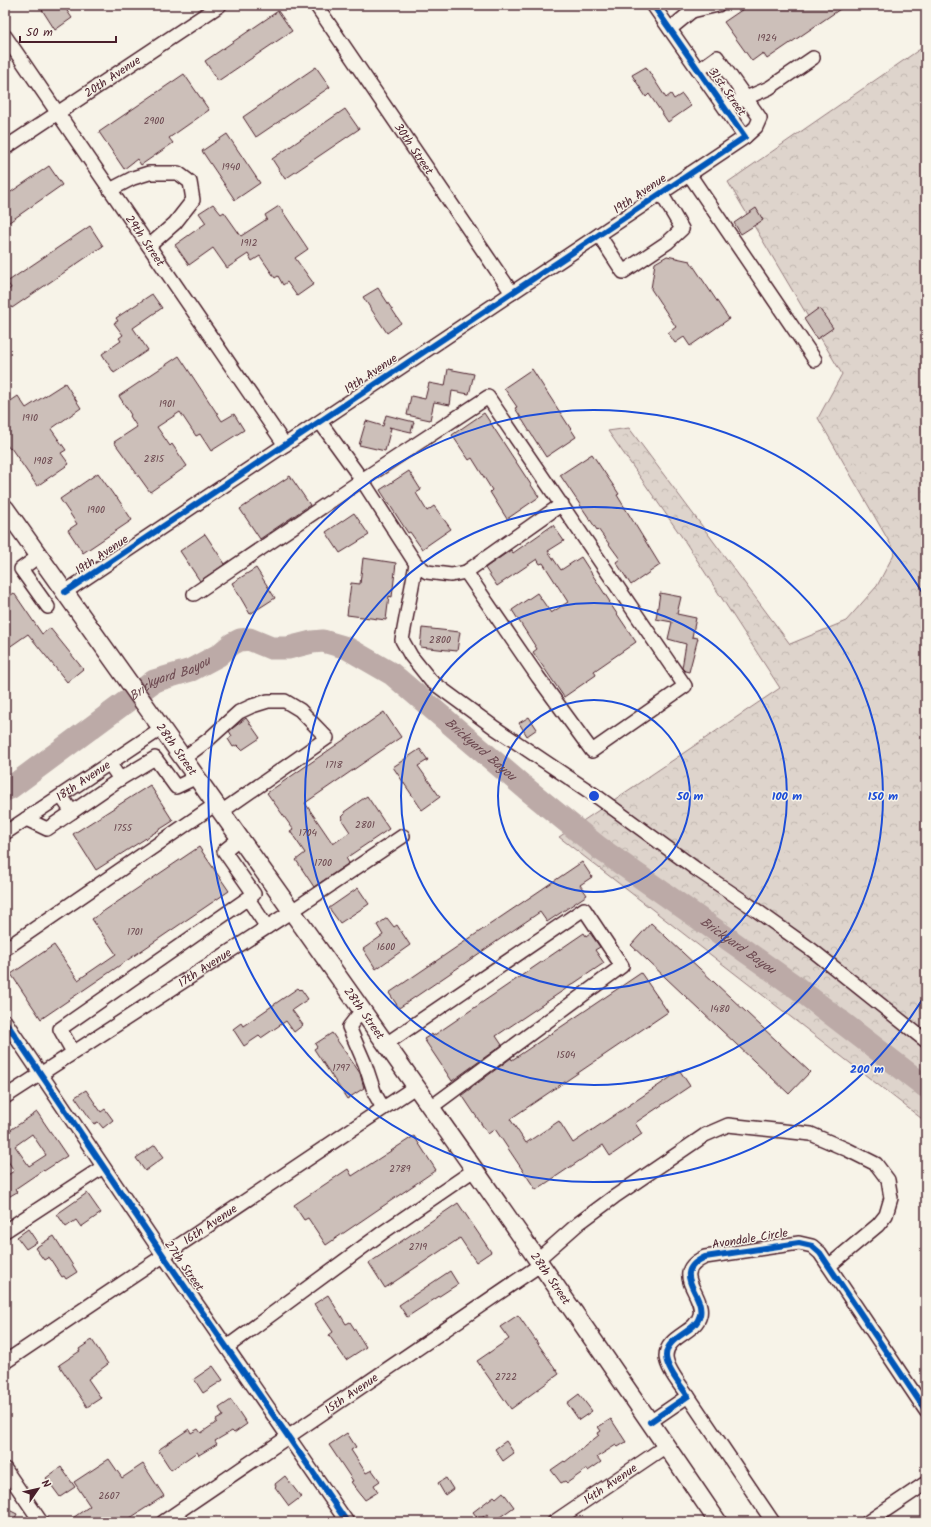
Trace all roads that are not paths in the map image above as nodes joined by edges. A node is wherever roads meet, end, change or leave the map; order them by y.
1 (220, 5) edge
2 (316, 5) edge
3 (653, 5) edge
4 (718, 5) edge
5 (690, 8) edge
6 (670, 29) junction
7 (5, 36) edge
8 (813, 58) dead end
9 (699, 70) junction
10 (747, 98) junction
11 (725, 108) junction
12 (58, 113) junction
13 (745, 137) junction
14 (5, 148) edge
15 (689, 174) junction
16 (110, 190) junction
17 (661, 193) junction
18 (599, 235) junction
19 (148, 246) junction
20 (512, 293) junction
21 (815, 360) dead end
22 (320, 422) junction
23 (285, 445) junction
24 (362, 480) junction
25 (562, 504) junction
26 (5, 508) edge
27 (39, 556) junction
28 (416, 564) junction
29 (466, 572) junction
30 (65, 592) junction
31 (194, 594) dead end
32 (48, 607) dead end
33 (162, 728) junction
34 (184, 758) junction
35 (109, 763) junction
36 (197, 777) junction
37 (120, 779) junction
38 (61, 796) junction
39 (219, 808) junction
40 (72, 812) junction
41 (26, 819) junction
42 (5, 833) edge
43 (403, 836) dead end
44 (240, 838) junction
45 (248, 899) junction
46 (292, 911) junction
47 (267, 927) junction
48 (5, 949) edge
49 (362, 1010) junction
50 (5, 1021) edge
51 (926, 1041) edge
52 (386, 1044) junction
53 (73, 1052) junction
54 (40, 1073) junction
55 (415, 1087) junction
56 (5, 1096) edge
57 (383, 1108) junction
58 (430, 1108) junction
59 (103, 1167) junction
60 (474, 1170) junction
61 (5, 1232) edge
62 (163, 1255) junction
63 (539, 1262) junction
64 (829, 1266) junction
65 (227, 1347) junction
66 (5, 1362) edge
67 (688, 1396) junction
68 (926, 1411) edge
69 (650, 1422) junction
70 (288, 1436) junction
71 (666, 1446) junction
72 (5, 1469) edge
73 (926, 1483) edge
74 (41, 1522) edge
75 (163, 1522) edge
76 (347, 1522) edge
77 (554, 1522) edge
78 (718, 1522) edge
79 (773, 1522) edge
80 (868, 1522) edge

1 - 12 street, 20th Avenue
2 - 20 street, 30th Street
3 - 6 street, 31st Street
4 - 5 street
5 - 6 street
6 - 9 street, 31st Street
7 - 12 street, 29th Street
8 - 10 street
9 - 10 street
9 - 11 street, 31st Street
10 - 11 street
10 - 13 street
11 - 13 street, 31st Street
12 - 14 street, 20th Avenue
12 - 16 street, 29th Street
13 - 15 street
15 - 17 street, 19th Avenue
15 - 21 street
16 - 19 street, 29th Street
16 - 19 street
17 - 18 street, 19th Avenue
17 - 18 street
18 - 20 street, 19th Avenue
19 - 23 street, 29th Street
20 - 22 street, 19th Avenue
22 - 23 street, 19th Avenue
22 - 24 street
23 - 30 street, 19th Avenue
24 - 25 street
24 - 28 street
24 - 31 street
25 - 29 street
25 - 29 street
26 - 27 main road, 28th Street
27 - 30 main road, 28th Street
27 - 32 street
28 - 29 street
28 - 51 street
30 - 33 main road, 28th Street
33 - 34 main road, 28th Street
33 - 35 street, 18th Avenue
34 - 36 main road, 28th Street
34 - 39 street
35 - 37 street
35 - 38 street, 18th Avenue
36 - 37 street
36 - 39 main road, 28th Street
37 - 40 street
38 - 40 street
38 - 41 street, 18th Avenue
39 - 44 main road, 28th Street
39 - 48 street
40 - 41 street
41 - 42 street, 18th Avenue
43 - 46 street, 17th Avenue
44 - 45 street
44 - 46 main road, 28th Street
45 - 47 street
45 - 53 street
46 - 47 street, 17th Avenue
46 - 49 main road, 28th Street
47 - 53 street, 17th Avenue
49 - 52 main road, 28th Street
49 - 57 street
50 - 54 street, 27th Street
52 - 55 main road, 28th Street
52 - 58 street
53 - 54 street, 17th Avenue
54 - 56 street, 17th Avenue
54 - 59 street, 27th Street
55 - 57 street, 16th Avenue
55 - 58 main road, 28th Street
57 - 62 street, 16th Avenue
58 - 60 main road, 28th Street
59 - 61 street
59 - 62 street, 27th Street
60 - 63 main road, 28th Street
60 - 65 street
62 - 65 street, 27th Street
62 - 66 street, 16th Avenue
63 - 64 street, 15th Avenue
63 - 69 main road, 28th Street
63 - 70 street, 15th Avenue
64 - 67 street, Avondale Circle
64 - 68 street, Avondale Circle
65 - 70 street, 27th Street
67 - 69 street
67 - 79 street, Avondale Circle
69 - 71 main road, 28th Street
70 - 75 street, 15th Avenue
70 - 76 street, 27th Street
71 - 77 street, 14th Avenue
71 - 78 main road, 28th Street
72 - 74 street
73 - 80 street

